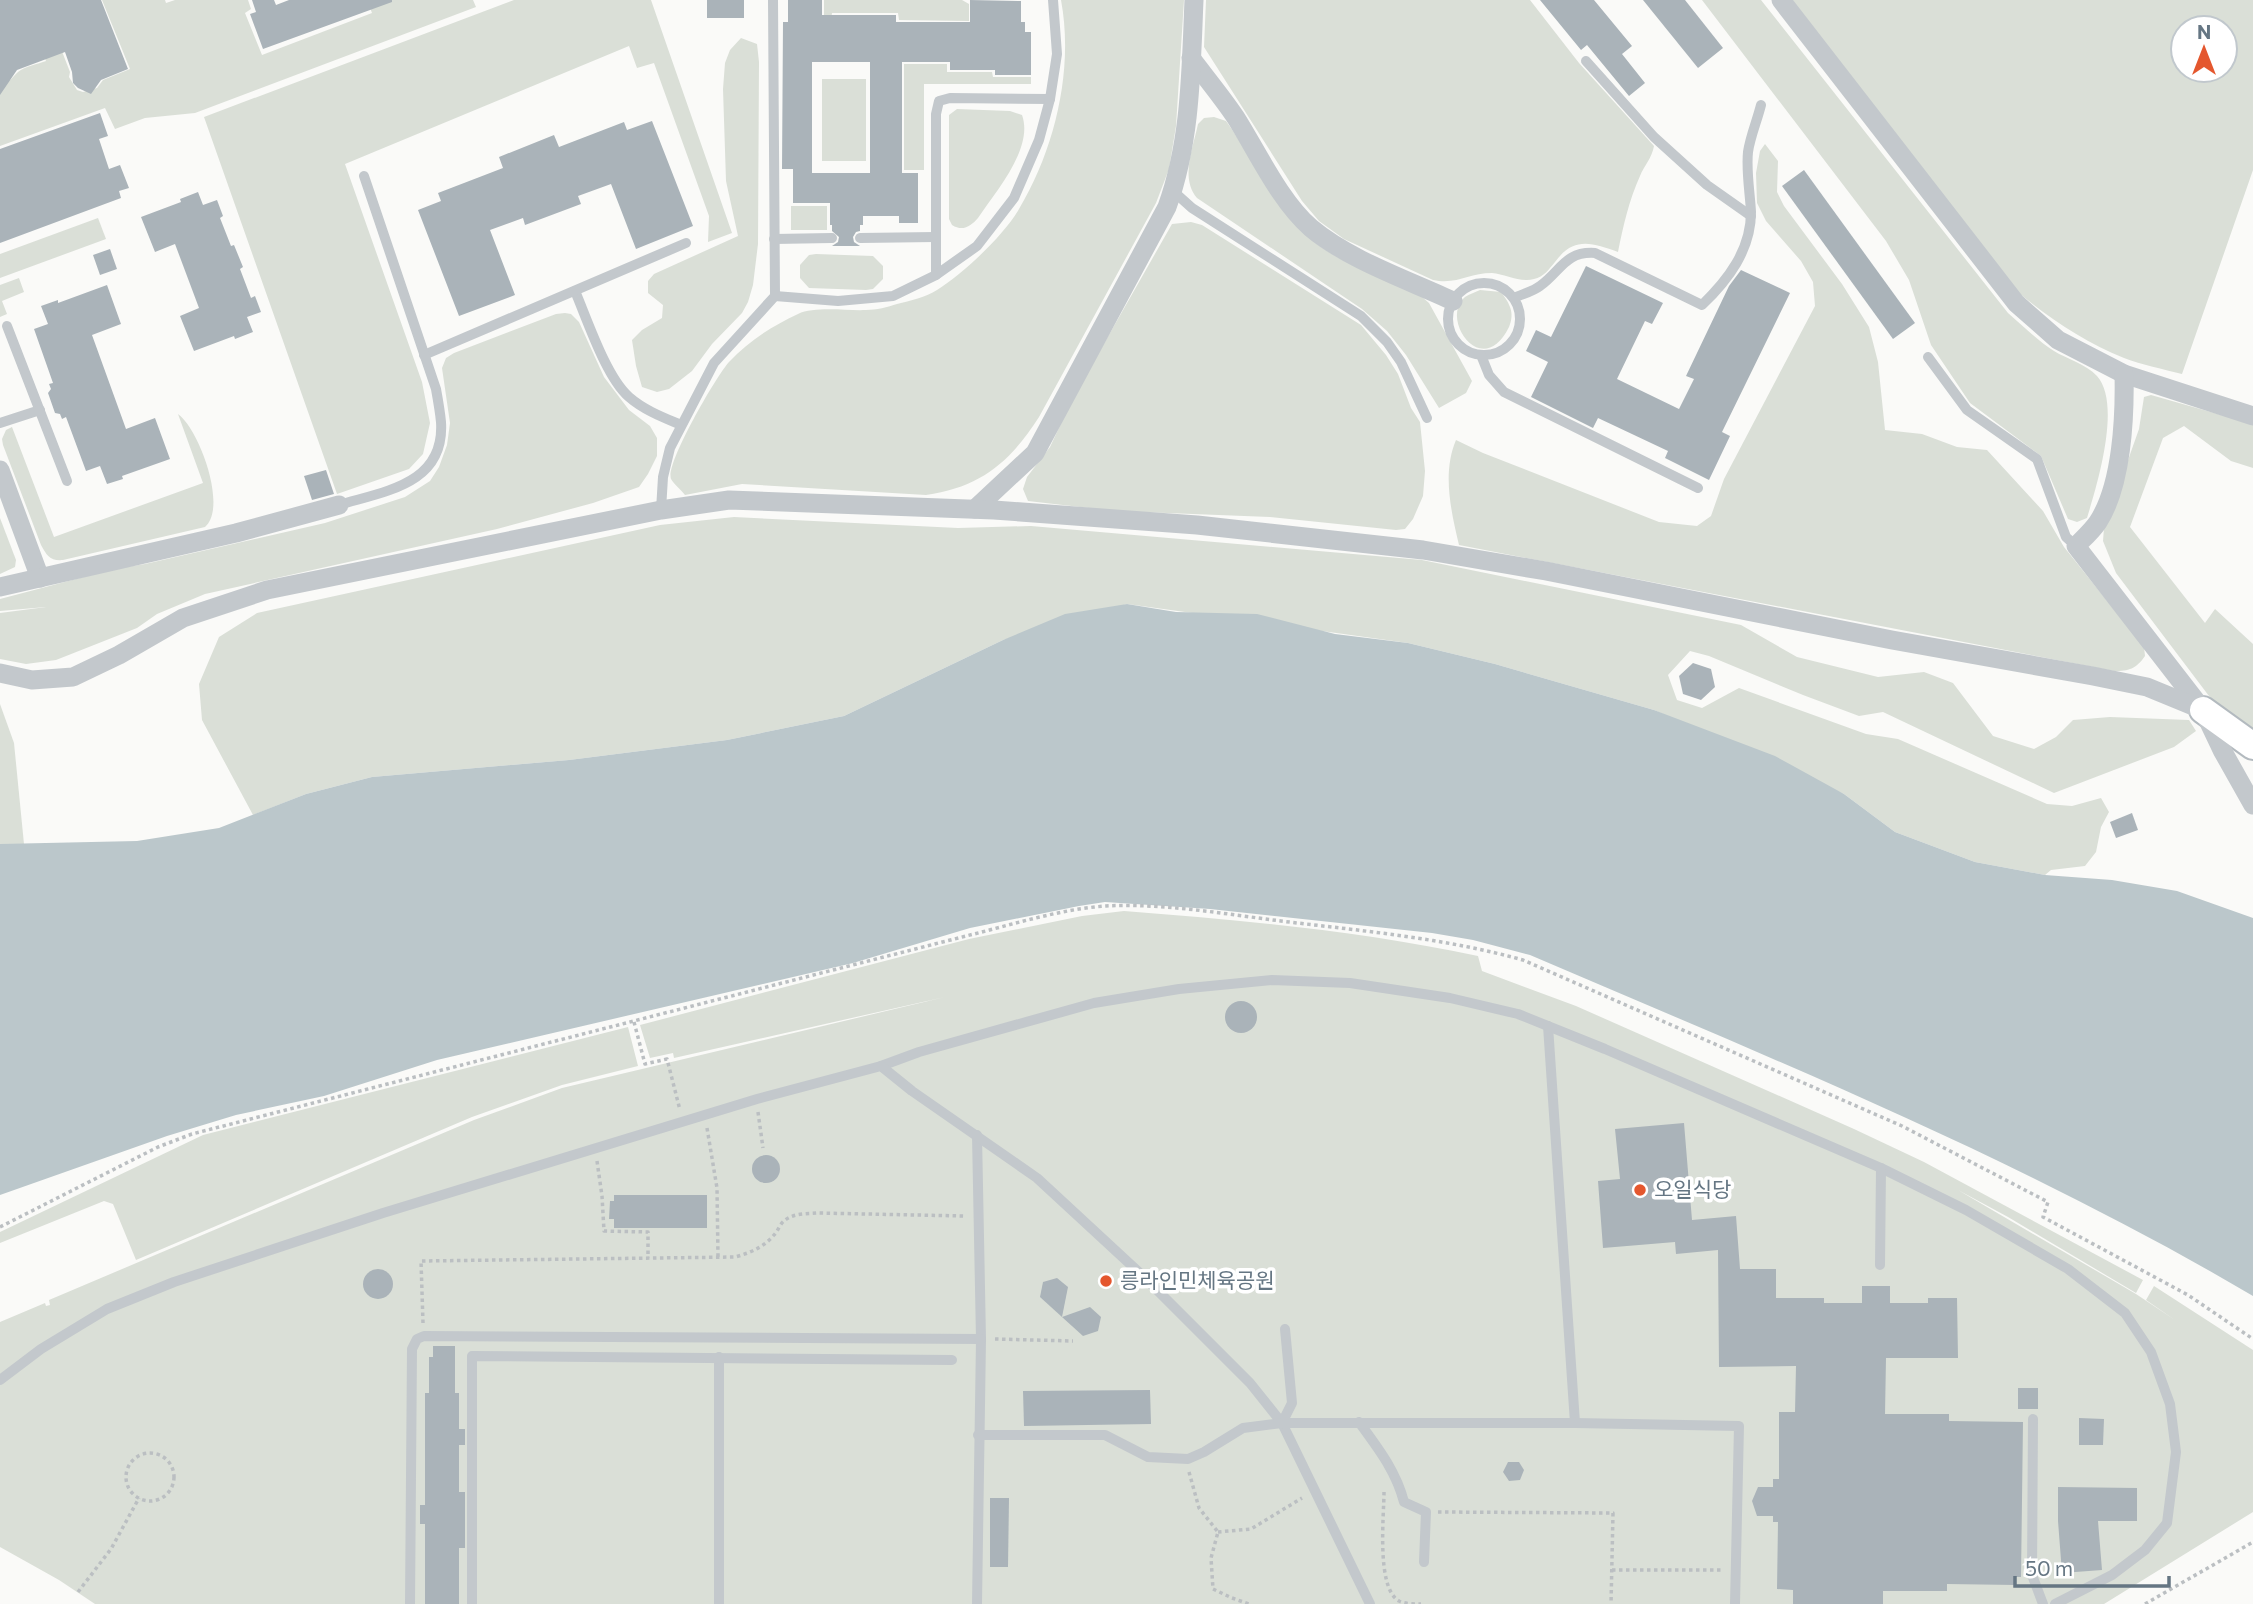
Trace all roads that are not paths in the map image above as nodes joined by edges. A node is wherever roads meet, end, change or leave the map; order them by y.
1 (773, 0) edge
2 (1053, 0) edge
3 (1194, 0) edge
4 (1781, 0) edge
5 (1191, 58) junction
6 (1586, 61) dead end
7 (1050, 99) junction
8 (1761, 105) dead end
9 (364, 176) dead end
10 (1173, 191) junction
11 (1751, 216) junction
12 (935, 237) junction
13 (832, 238) dead end
14 (860, 238) dead end
15 (774, 239) junction
16 (686, 243) dead end
17 (936, 275) junction
18 (575, 290) junction
19 (775, 296) junction
20 (1514, 298) junction
21 (1453, 301) junction
22 (7, 326) dead end
23 (424, 355) junction
24 (1481, 355) junction
25 (1928, 357) dead end
26 (2124, 374) junction
27 (40, 410) junction
28 (2253, 416) edge
29 (1427, 418) dead end
30 (0, 423) edge
31 (681, 425) junction
32 (0, 470) edge
33 (67, 481) dead end
34 (1698, 488) dead end
35 (339, 505) joint
36 (975, 509) junction
37 (661, 510) junction
38 (2076, 546) junction
39 (40, 579) junction
40 (0, 587) edge
41 (0, 673) edge
42 (2203, 710) junction
43 (2253, 746) edge
44 (2253, 805) edge
45 (1548, 1026) junction
46 (881, 1066) junction
47 (976, 1135) junction
48 (1881, 1168) junction
49 (1880, 1265) dead end
50 (1285, 1329) dead end
51 (981, 1339) junction
52 (719, 1357) junction
53 (952, 1360) dead end
54 (0, 1380) edge
55 (2033, 1419) dead end
56 (1359, 1422) junction
57 (1282, 1423) junction
58 (1575, 1423) junction
59 (978, 1435) junction
60 (1424, 1562) dead end
61 (410, 1604) edge
62 (472, 1604) edge
63 (719, 1604) edge
64 (977, 1604) edge
65 (1370, 1604) edge
66 (1735, 1604) edge
67 (2043, 1604) edge
68 (2054, 1604) edge

1 - 15 lane
2 - 7 lane
3 - 5 street
4 - 26 street
5 - 10 street
5 - 21 street
6 - 11 lane
7 - 12 lane
7 - 17 lane
8 - 11 lane
9 - 23 lane
10 - 29 lane
10 - 36 street
11 - 20 lane
12 - 14 lane
12 - 17 lane
13 - 15 lane
15 - 19 lane
16 - 18 lane
17 - 19 lane
18 - 23 lane
18 - 31 lane
19 - 31 lane
20 - 21 lane
20 - 24 lane
21 - 24 lane
22 - 27 lane
23 - 35 lane
24 - 34 lane
25 - 38 lane
26 - 28 street
26 - 38 street
27 - 30 lane
27 - 33 lane
31 - 37 lane
32 - 39 street
35 - 39 street
36 - 37 street
36 - 42 street
37 - 41 street
38 - 42 street
39 - 40 street
42 - 43 street
42 - 44 street
45 - 46 lane
45 - 48 lane
45 - 58 lane
46 - 47 lane
46 - 54 lane
47 - 51 lane
47 - 57 lane
48 - 49 lane
48 - 68 lane
50 - 57 lane
51 - 59 lane
51 - 61 lane
52 - 53 lane
52 - 62 lane
52 - 63 lane
55 - 67 lane
56 - 57 lane
56 - 58 lane
56 - 60 lane
57 - 59 lane
57 - 65 lane
58 - 66 lane
59 - 64 lane

